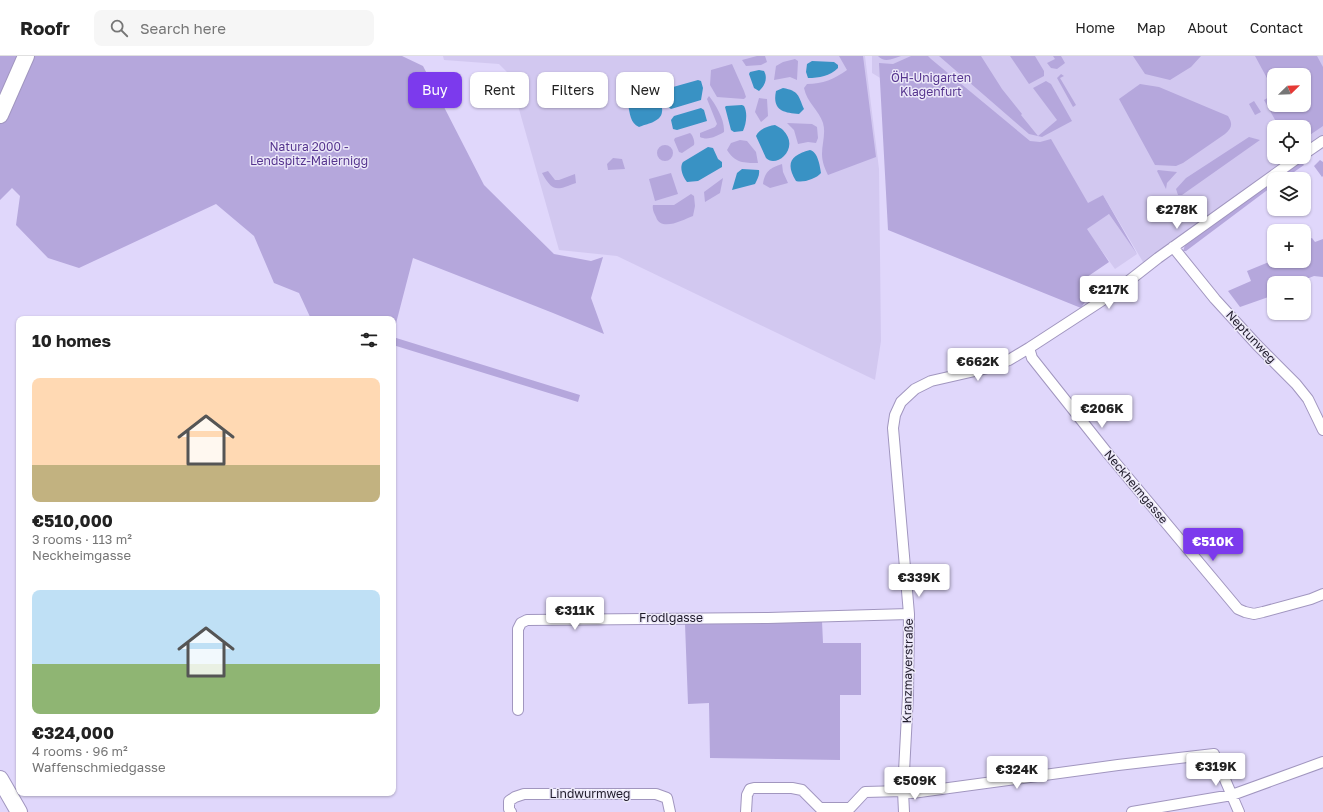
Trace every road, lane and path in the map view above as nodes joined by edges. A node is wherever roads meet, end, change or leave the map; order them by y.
1 (26, 56) edge
2 (0, 115) edge
3 (1323, 141) edge
4 (1311, 149) edge
5 (1289, 164) edge
6 (1173, 247) junction
7 (1029, 348) junction
8 (1323, 430) edge
9 (1323, 594) edge
10 (909, 614) junction
11 (518, 710) dead end
12 (1323, 762) edge
13 (0, 780) edge
14 (903, 791) junction
15 (1232, 795) junction
16 (820, 810) edge
17 (19, 812) edge
18 (511, 812) edge
19 (670, 812) edge
20 (746, 812) edge
21 (904, 812) edge
22 (1132, 812) edge
23 (1239, 812) edge

1 - 2 main road
3 - 4 street
5 - 6 street, Kranzmayerstraße
6 - 7 street, Kranzmayerstraße
6 - 8 street, Neptunweg
7 - 9 street, Neckheimgasse
7 - 10 street, Kranzmayerstraße
10 - 11 street, Frodlgasse
10 - 14 street, Kranzmayerstraße
12 - 15 street
13 - 17 main road
14 - 15 street
14 - 16 street
14 - 21 street, Kranzmayerstraße
15 - 22 street
15 - 23 street
16 - 20 street
18 - 19 street, Lindwurmweg

